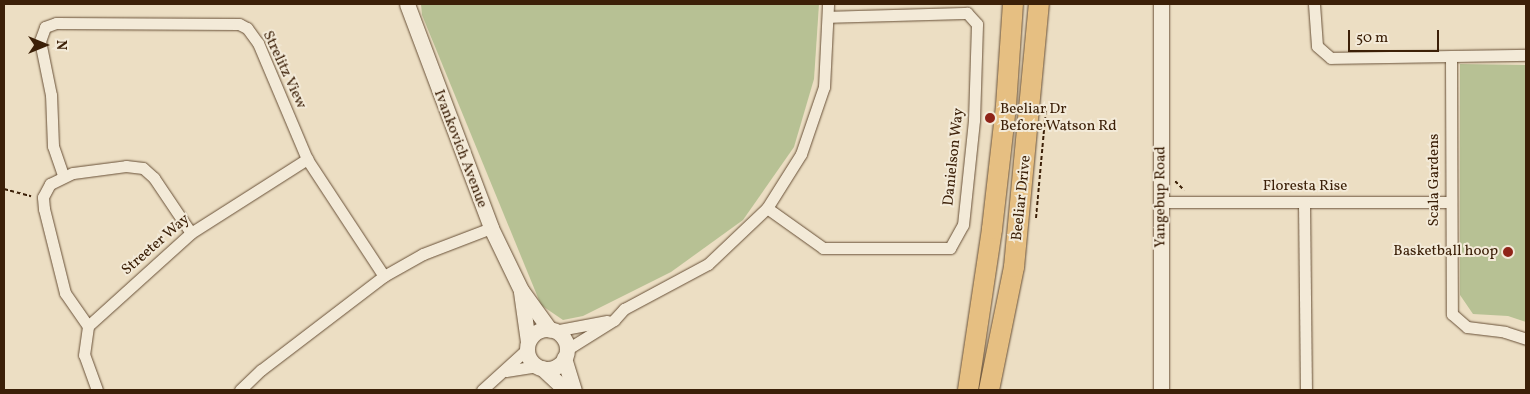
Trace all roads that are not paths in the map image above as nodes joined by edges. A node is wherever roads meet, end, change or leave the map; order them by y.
1 (407, 4) edge
2 (828, 4) edge
3 (1013, 4) edge
4 (1039, 4) edge
5 (1161, 4) edge
6 (1314, 4) edge
7 (828, 17) junction
8 (1526, 55) edge
9 (1451, 56) junction
10 (307, 159) junction
11 (63, 176) junction
12 (1160, 202) junction
13 (1304, 202) junction
14 (1450, 202) junction
15 (767, 208) junction
16 (490, 228) junction
17 (191, 232) junction
18 (384, 276) junction
19 (521, 290) junction
20 (614, 320) junction
21 (88, 326) junction
22 (552, 330) junction
23 (1526, 339) edge
24 (528, 346) junction
25 (565, 354) junction
26 (540, 367) junction
27 (506, 371) junction
28 (97, 390) edge
29 (240, 390) edge
30 (482, 390) edge
31 (566, 390) edge
32 (574, 390) edge
33 (968, 390) edge
34 (989, 390) edge
35 (1161, 390) edge
36 (1306, 390) edge

1 - 16 street, Ivankovich Avenue
2 - 7 street
3 - 33 highway, Beeliar Drive
4 - 34 highway, Beeliar Drive
5 - 12 street, Yangebup Road
6 - 9 street
7 - 15 street
7 - 15 street, Danielson Way
8 - 9 street
9 - 14 street, Scala Gardens
10 - 11 street, Strelitz View
10 - 17 street, Streeter Way
10 - 18 street, Strelitz View
11 - 17 street
11 - 21 street
12 - 13 street, Floresta Rise
12 - 35 street, Yangebup Road
13 - 14 street, Floresta Rise
13 - 36 street
14 - 23 street, Scala Gardens
15 - 20 street
16 - 18 street
16 - 19 street, Ivankovich Avenue
17 - 21 street, Streeter Way
18 - 29 street
19 - 22 street, Ivankovich Avenue
19 - 24 street, Ivankovich Avenue
20 - 22 street
20 - 25 street
21 - 28 street
22 - 24 street
22 - 25 street
24 - 26 street
24 - 27 street
25 - 26 street
25 - 32 street
26 - 27 street
26 - 31 street
27 - 30 street

